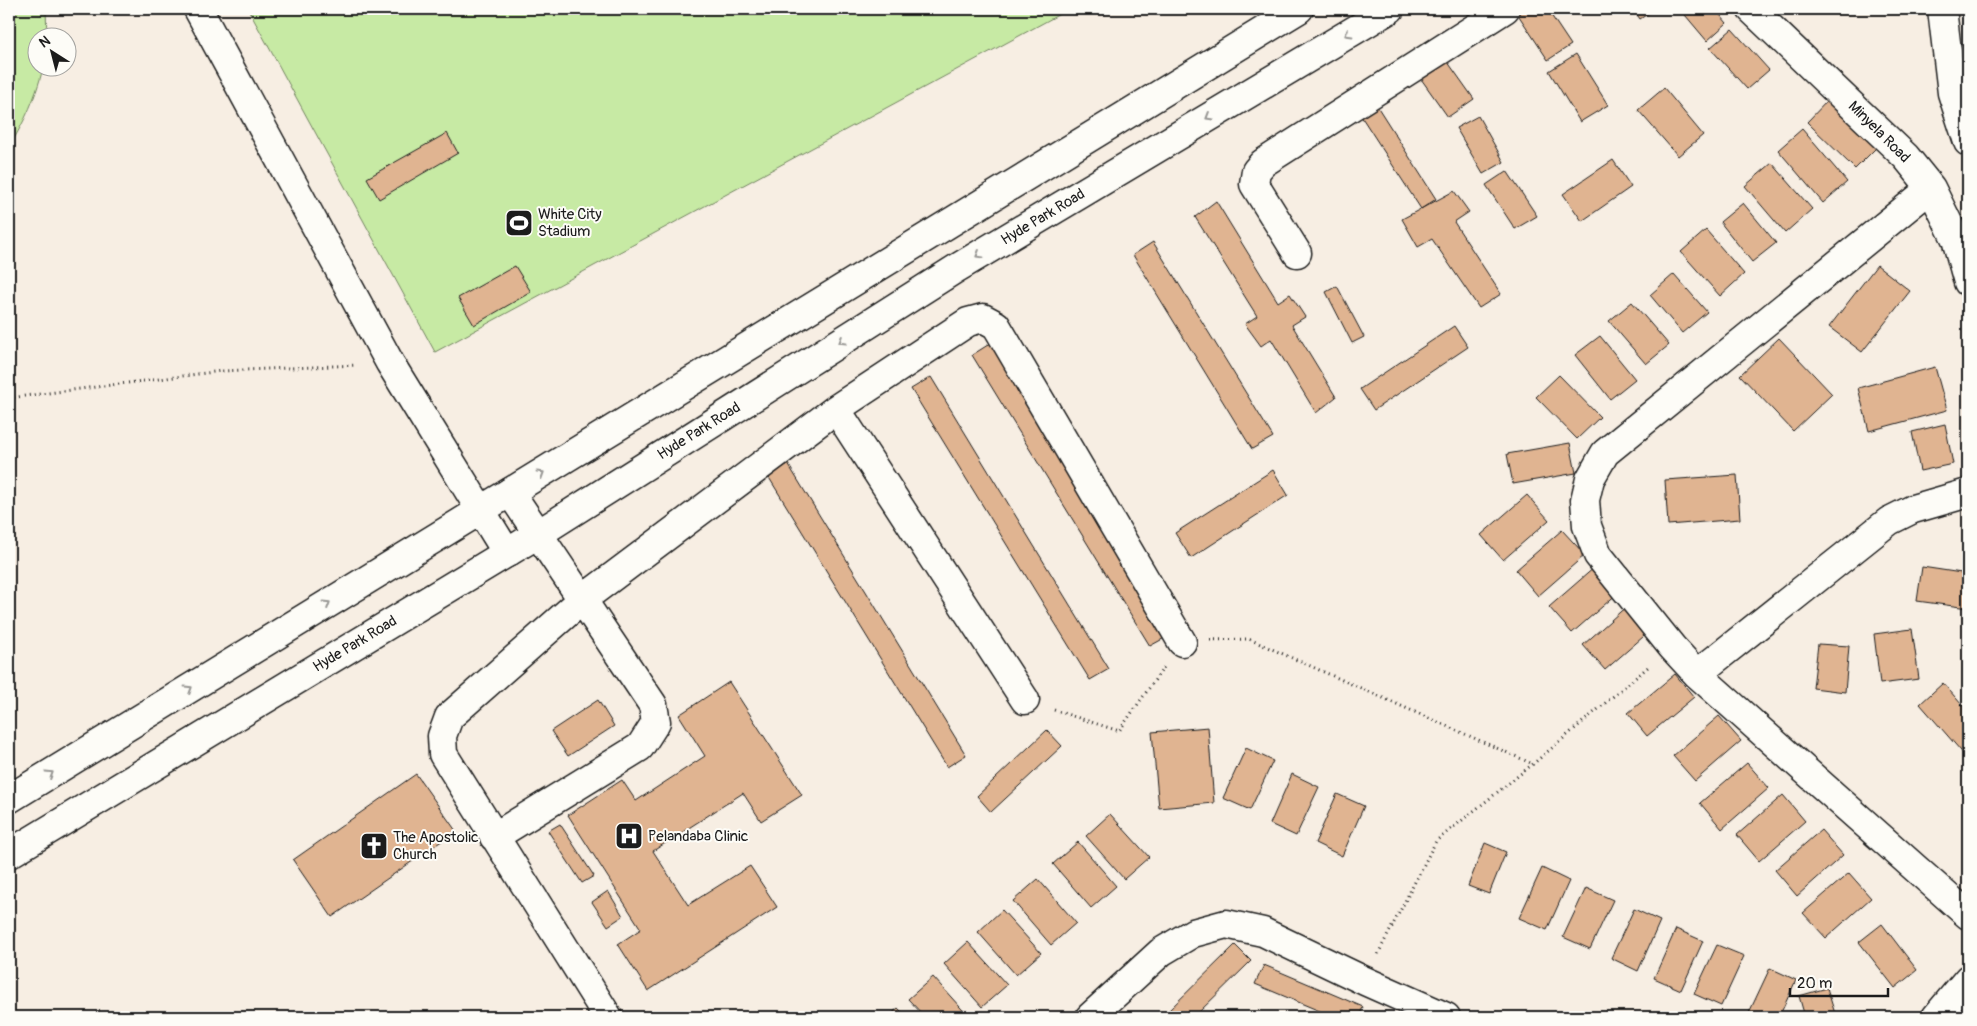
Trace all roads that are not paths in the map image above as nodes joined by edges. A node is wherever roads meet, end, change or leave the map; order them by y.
1 (198, 9) edge
2 (1300, 9) edge
3 (1390, 9) edge
4 (1505, 9) edge
5 (1751, 9) edge
6 (1942, 9) edge
7 (1968, 142) edge
8 (1931, 188) junction
9 (1296, 253) dead end
10 (1968, 282) edge
11 (836, 409) junction
12 (510, 492) junction
13 (1968, 494) edge
14 (481, 509) junction
15 (538, 534) junction
16 (507, 553) junction
17 (583, 599) junction
18 (1182, 642) road end
19 (1697, 674) junction
20 (1025, 700) road end
21 (9, 799) edge
22 (494, 838) junction
23 (9, 854) edge
24 (1968, 915) edge
25 (1968, 979) edge
26 (608, 1017) edge
27 (1090, 1017) edge
28 (1446, 1017) edge
29 (1936, 1017) edge

1 - 14 street
12 -> 2 street
3 -> 15 street, Hyde Park Road
4 - 9 street
5 - 8 street, Minyela Road
6 - 7 street
8 - 10 street, Minyela Road
8 - 19 street
11 - 17 street
11 - 18 street
11 - 20 street
12 - 14 street
12 - 15 street
13 - 19 street
14 - 16 street
21 -> 14 street
15 - 16 street, Hyde Park Road
15 - 17 street
16 - 23 street, Hyde Park Road
17 - 22 street
17 - 22 street
19 - 24 street
22 - 26 street
25 - 29 street
27 - 28 street

